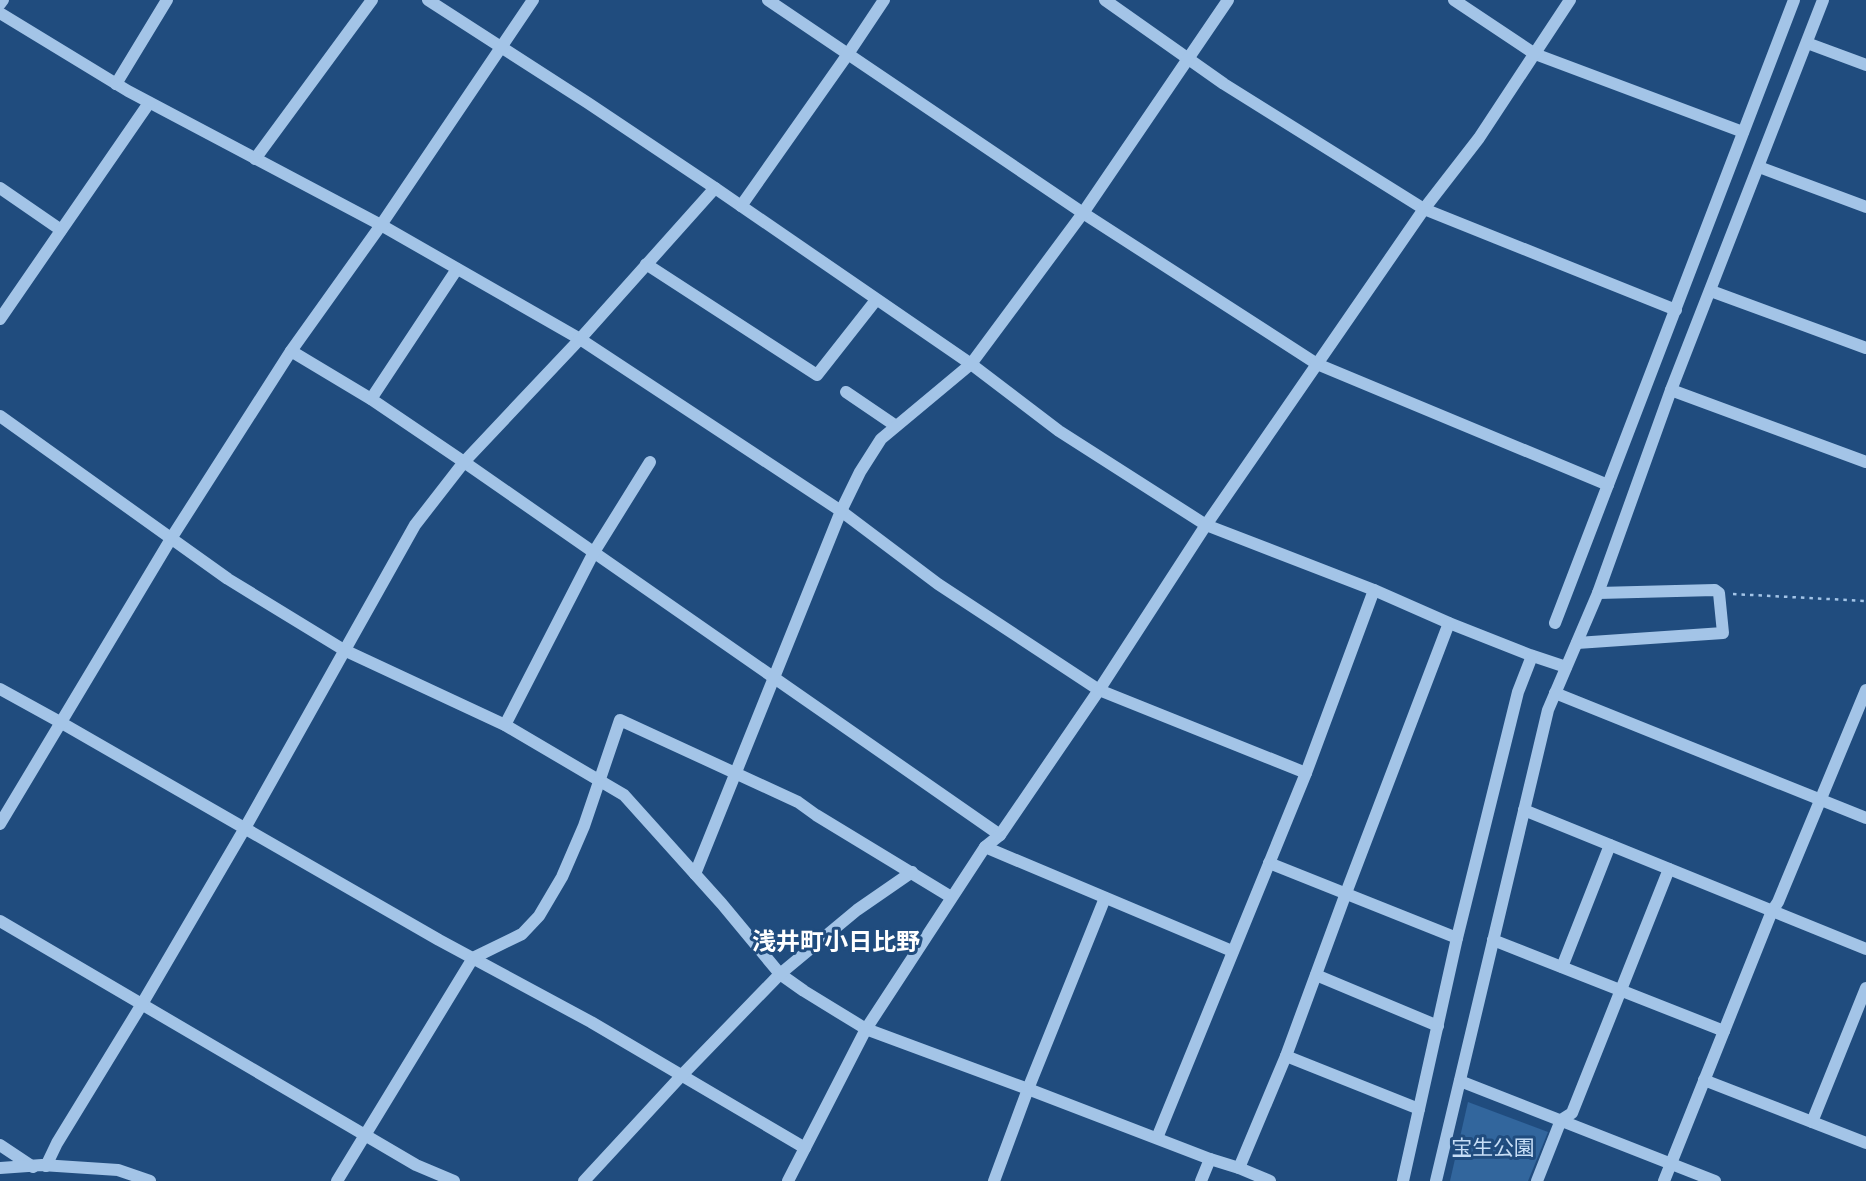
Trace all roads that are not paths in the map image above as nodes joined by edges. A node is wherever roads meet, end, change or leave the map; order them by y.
1 (167, 0) edge
2 (372, 0) edge
3 (428, 0) edge
4 (533, 0) edge
5 (768, 0) edge
6 (884, 0) edge
7 (1105, 0) edge
8 (1228, 0) edge
9 (1454, 0) edge
10 (1570, 0) edge
11 (1794, 0) edge
12 (1823, 0) edge
13 (0, 13) edge
14 (1807, 43) junction
15 (501, 47) junction
16 (848, 54) junction
17 (1535, 54) junction
18 (1188, 58) junction
19 (1866, 65) edge
20 (116, 83) junction
21 (149, 103) junction
22 (1743, 132) junction
23 (255, 159) junction
24 (1759, 167) junction
25 (0, 188) edge
26 (715, 188) junction
27 (741, 206) junction
28 (1866, 206) edge
29 (1424, 209) junction
30 (1083, 213) junction
31 (381, 225) junction
32 (61, 230) junction
33 (646, 264) junction
34 (457, 269) junction
35 (1711, 291) junction
36 (876, 300) junction
37 (5, 301) edge
38 (1675, 310) junction
39 (0, 318) edge
40 (580, 339) junction
41 (1866, 348) edge
42 (291, 351) junction
43 (971, 364) junction
44 (1317, 364) junction
45 (1671, 390) junction
46 (846, 392) dead end
47 (371, 399) junction
48 (0, 416) edge
49 (897, 426) junction
50 (464, 461) junction
51 (650, 462) dead end
52 (1866, 462) edge
53 (1608, 485) junction
54 (841, 511) junction
55 (1206, 525) junction
56 (172, 537) junction
57 (594, 552) junction
58 (1374, 590) junction
59 (1598, 593) junction
60 (1449, 623) junction
61 (1555, 623) dead end
62 (1577, 643) junction
63 (344, 650) junction
64 (1532, 656) junction
65 (1566, 667) junction
66 (774, 679) junction
67 (0, 689) edge
68 (1099, 690) junction
69 (1866, 690) edge
70 (1555, 693) junction
71 (61, 722) junction
72 (505, 725) junction
73 (737, 772) junction
74 (1306, 773) junction
75 (600, 780) junction
76 (1821, 800) junction
77 (1524, 810) junction
78 (1866, 818) edge
79 (0, 824) edge
80 (245, 828) junction
81 (1000, 835) junction
82 (1610, 845) junction
83 (985, 847) junction
84 (1269, 863) junction
85 (1669, 869) junction
86 (912, 872) junction
87 (695, 874) junction
88 (1346, 893) junction
89 (951, 897) junction
90 (1105, 898) junction
91 (1772, 911) junction
92 (0, 920) edge
93 (1457, 938) junction
94 (1493, 940) junction
95 (1866, 949) edge
96 (1232, 951) junction
97 (474, 958) junction
98 (1562, 967) junction
99 (780, 974) junction
100 (1316, 975) junction
101 (1866, 988) edge
102 (1621, 990) junction
103 (142, 1004) junction
104 (1438, 1026) junction
105 (866, 1029) junction
106 (1724, 1031) junction
107 (1286, 1056) junction
108 (682, 1075) junction
109 (1704, 1080) junction
110 (1460, 1081) junction
111 (1028, 1089) junction
112 (1419, 1109) junction
113 (1562, 1120) junction
114 (1812, 1122) junction
115 (365, 1136) junction
116 (1157, 1138) junction
117 (1866, 1143) edge
118 (0, 1145) edge
119 (805, 1148) junction
120 (1210, 1160) junction
121 (1671, 1164) junction
122 (40, 1166) junction
123 (0, 1168) edge
124 (1239, 1168) junction
125 (150, 1181) edge
126 (337, 1181) edge
127 (454, 1181) edge
128 (584, 1181) edge
129 (788, 1181) edge
130 (994, 1181) edge
131 (1201, 1181) edge
132 (1270, 1181) edge
133 (1403, 1181) edge
134 (1436, 1181) edge
135 (1537, 1181) edge
136 (1664, 1181) edge
137 (1715, 1181) edge

1 - 20 street
2 - 23 street
3 - 15 street
4 - 15 street
5 - 16 street
6 - 16 street
7 - 18 street
8 - 18 street
9 - 17 street
10 - 17 street
11 - 22 street
12 - 14 street
13 - 20 street
14 - 19 street
14 - 24 street
15 - 26 street
15 - 31 street
16 - 27 street
16 - 30 street
17 - 22 street
17 - 29 street
18 - 29 street
18 - 30 street
20 - 21 street
21 - 23 street
21 - 32 street
22 - 38 street
23 - 31 street
24 - 28 street
24 - 35 street
25 - 32 street
26 - 27 street
26 - 33 street
27 - 36 street
29 - 38 street
29 - 44 street
30 - 43 street
30 - 44 street
31 - 34 street
31 - 42 street
32 - 37 street
33 - 36 street
33 - 40 street
34 - 40 street
34 - 47 street
35 - 41 street
35 - 45 street
36 - 43 street
37 - 39 street
38 - 53 street
40 - 50 street
40 - 54 street
42 - 47 street
42 - 56 street
43 - 49 street
43 - 55 street
44 - 53 street
44 - 55 street
45 - 52 street
45 - 59 street
46 - 49 street
47 - 50 street
48 - 56 street
49 - 54 street
50 - 57 street
50 - 63 street
51 - 57 street
53 - 61 street
54 - 66 street
54 - 68 street
55 - 58 street
55 - 68 street
56 - 63 street
56 - 71 street
57 - 66 street
57 - 72 street
58 - 60 street
58 - 74 street
59 - 62 street
59 - 62 street
60 - 64 street
60 - 88 street
62 - 65 street
63 - 72 street
63 - 80 street
64 - 65 street
64 - 93 street
65 - 70 street
66 - 73 street
66 - 81 street
67 - 71 street
68 - 74 street
68 - 81 street
69 - 76 street
70 - 76 street
70 - 77 street
71 - 79 street
71 - 80 street
72 - 75 street
73 - 75 street
73 - 86 street
73 - 87 street
74 - 84 street
75 - 87 street
75 - 97 street
76 - 78 street
76 - 91 street
77 - 82 street
77 - 94 street
80 - 97 street
80 - 103 street
81 - 83 street
82 - 85 street
82 - 98 street
83 - 89 street
83 - 90 street
84 - 88 street
84 - 96 street
85 - 91 street
85 - 102 street
86 - 89 street
86 - 99 street
87 - 99 street
88 - 93 street
88 - 100 street
89 - 105 street
90 - 96 street
90 - 111 street
91 - 95 street
91 - 106 street
92 - 103 street
93 - 104 street
94 - 98 street
94 - 110 street
96 - 116 street
97 - 108 street
97 - 115 street
98 - 102 street
99 - 105 street
99 - 108 street
100 - 104 street
100 - 107 street
101 - 114 street
102 - 106 street
102 - 113 street
103 - 115 street
103 - 122 street
104 - 112 street
105 - 111 street
105 - 119 street
106 - 109 street
107 - 112 street
107 - 124 street
108 - 119 street
108 - 128 street
109 - 114 street
109 - 121 street
110 - 113 street
110 - 134 street
111 - 116 street
111 - 130 street
112 - 133 street
113 - 121 street
113 - 135 street
114 - 117 street
115 - 126 street
115 - 127 street
116 - 120 street
118 - 122 street
119 - 129 street
120 - 124 street
120 - 131 street
121 - 136 street
121 - 137 street
122 - 123 street
122 - 125 street
124 - 132 street

